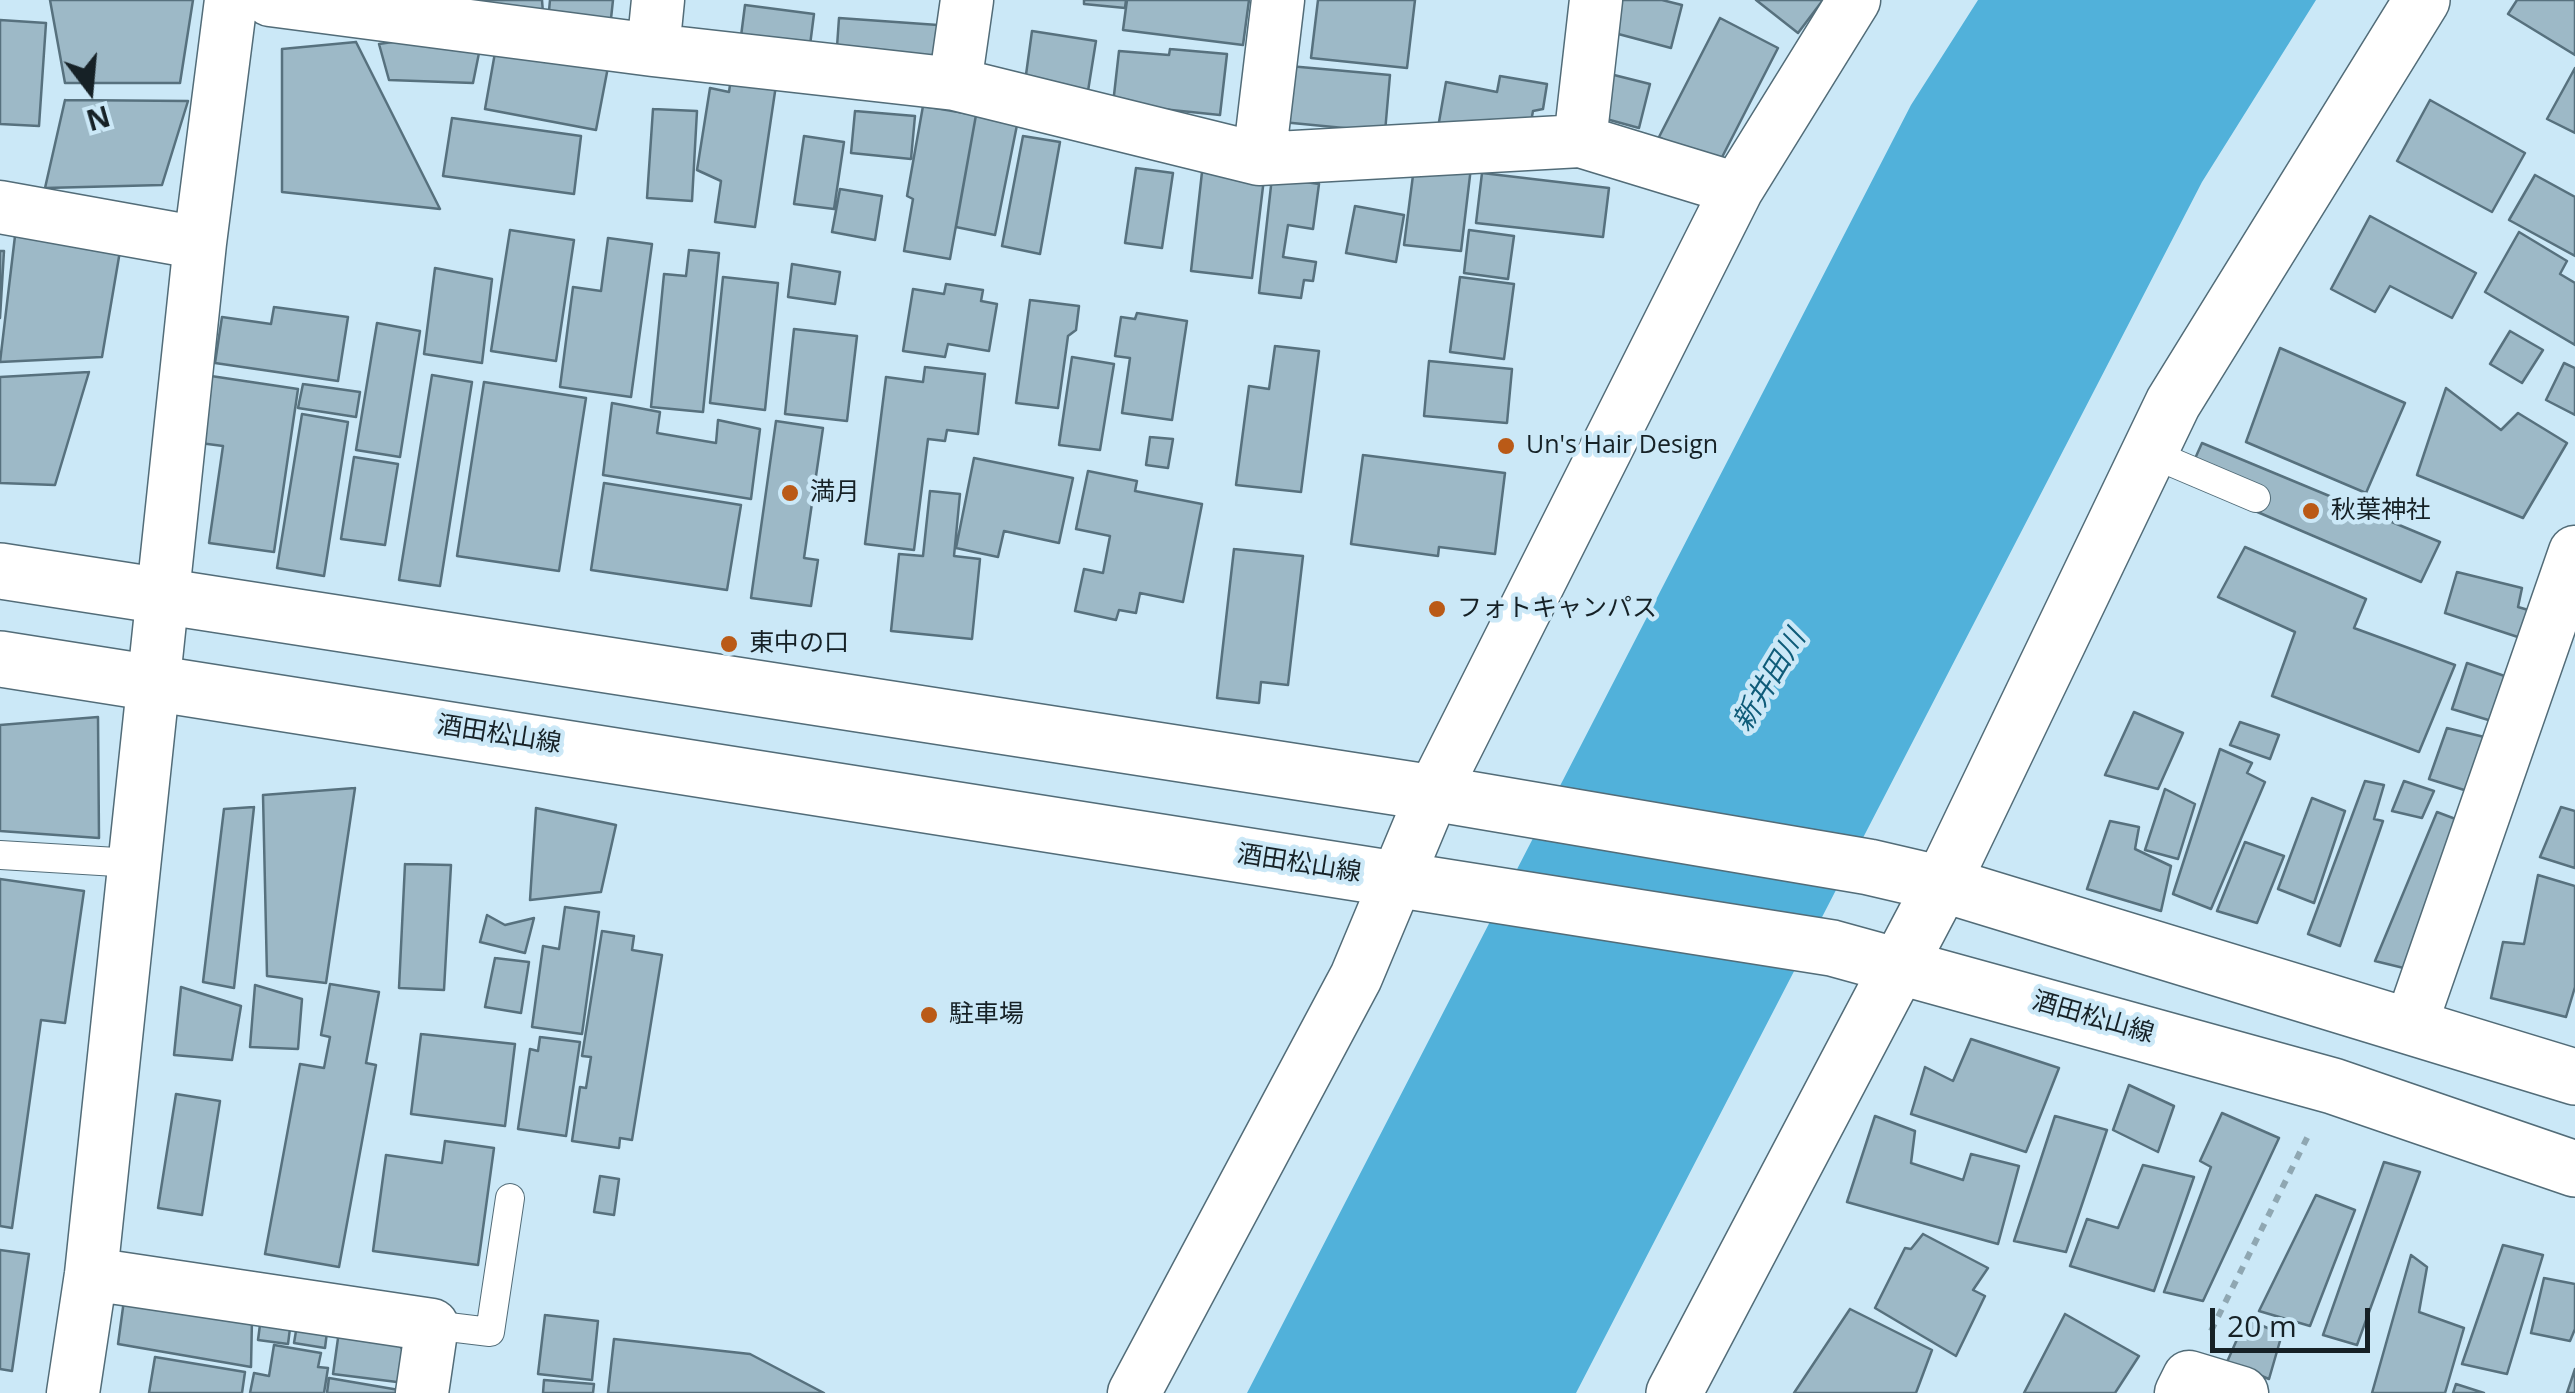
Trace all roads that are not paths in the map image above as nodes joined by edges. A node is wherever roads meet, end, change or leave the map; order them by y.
1 (231, 0) edge
2 (270, 0) edge
3 (967, 0) edge
4 (1278, 0) edge
5 (1596, 0) edge
6 (1854, 0) edge
7 (2422, 0) edge
8 (656, 25) edge
9 (956, 84) junction
10 (1580, 141) junction
11 (1259, 159) junction
12 (1737, 189) junction
13 (0, 207) edge
14 (200, 244) junction
15 (2150, 452) junction
16 (2256, 498) dead end
17 (2575, 552) edge
18 (0, 571) edge
19 (160, 593) junction
20 (0, 658) edge
21 (150, 681) junction
22 (1433, 793) junction
23 (0, 854) edge
24 (133, 863) junction
25 (1397, 880) junction
26 (1942, 884) junction
27 (1900, 964) junction
28 (2412, 1024) junction
29 (2575, 1077) edge
30 (2575, 1168) edge
31 (510, 1198) dead end
32 (90, 1274) junction
33 (432, 1325) junction
34 (2185, 1385) edge
35 (74, 1393) edge
36 (422, 1393) edge
37 (1134, 1393) edge
38 (1674, 1393) edge
39 (2242, 1393) edge

1 - 14 street
2 - 8 street
3 - 9 street
4 - 11 street
5 - 10 street
6 - 12 street
7 - 15 main road
8 - 9 street
9 - 11 street
10 - 11 street
10 - 12 street
12 - 22 street
13 - 14 street
14 - 19 street
15 - 16 lane
15 - 26 main road
17 - 28 street
18 - 19 main road
19 - 21 street
19 - 22 main road
20 - 21 main road, 酒田松山線
21 - 24 street
21 - 25 main road, 酒田松山線
22 - 25 street
22 - 26 main road
23 - 24 lane
24 - 32 street
25 - 27 main road, 酒田松山線
25 - 37 street
26 - 27 main road
26 - 28 main road
27 - 30 main road, 酒田松山線
27 - 38 main road
28 - 29 main road
31 - 33 lane
32 - 33 street
32 - 35 street
33 - 36 street
34 - 39 street

